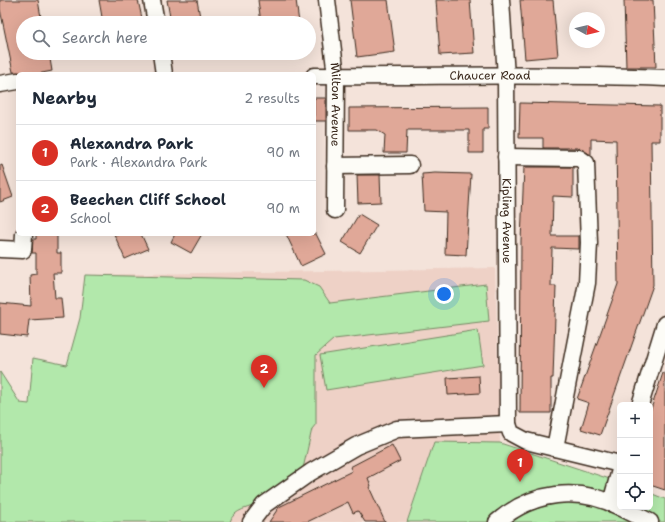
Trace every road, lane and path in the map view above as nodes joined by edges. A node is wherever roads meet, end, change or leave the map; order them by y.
1 (152, 0) edge
2 (327, 0) edge
3 (500, 0) edge
4 (155, 16) edge
5 (162, 60) edge
6 (164, 72) edge
7 (316, 76) edge
8 (336, 76) junction
9 (506, 77) junction
10 (665, 78) edge
11 (506, 157) junction
12 (410, 165) dead end
13 (335, 166) junction
14 (335, 210) dead end
15 (24, 236) edge
16 (0, 249) edge
17 (665, 324) edge
18 (641, 402) edge
19 (508, 424) junction
20 (555, 448) junction
21 (617, 463) edge
22 (617, 506) edge
23 (625, 510) edge
24 (251, 522) edge
25 (498, 522) edge
26 (650, 522) edge

1 - 4 street
2 - 8 street, Milton Avenue
3 - 9 street, Kipling Avenue
5 - 6 street
7 - 8 street, Chaucer Road
8 - 9 street, Chaucer Road
8 - 13 street, Milton Avenue
9 - 10 street, Chaucer Road
9 - 11 street, Kipling Avenue
11 - 19 street, Kipling Avenue
11 - 20 street
12 - 13 street
13 - 14 street, Milton Avenue
15 - 16 street
17 - 18 street
19 - 20 street
19 - 24 street
20 - 21 street
22 - 25 street
23 - 26 street

